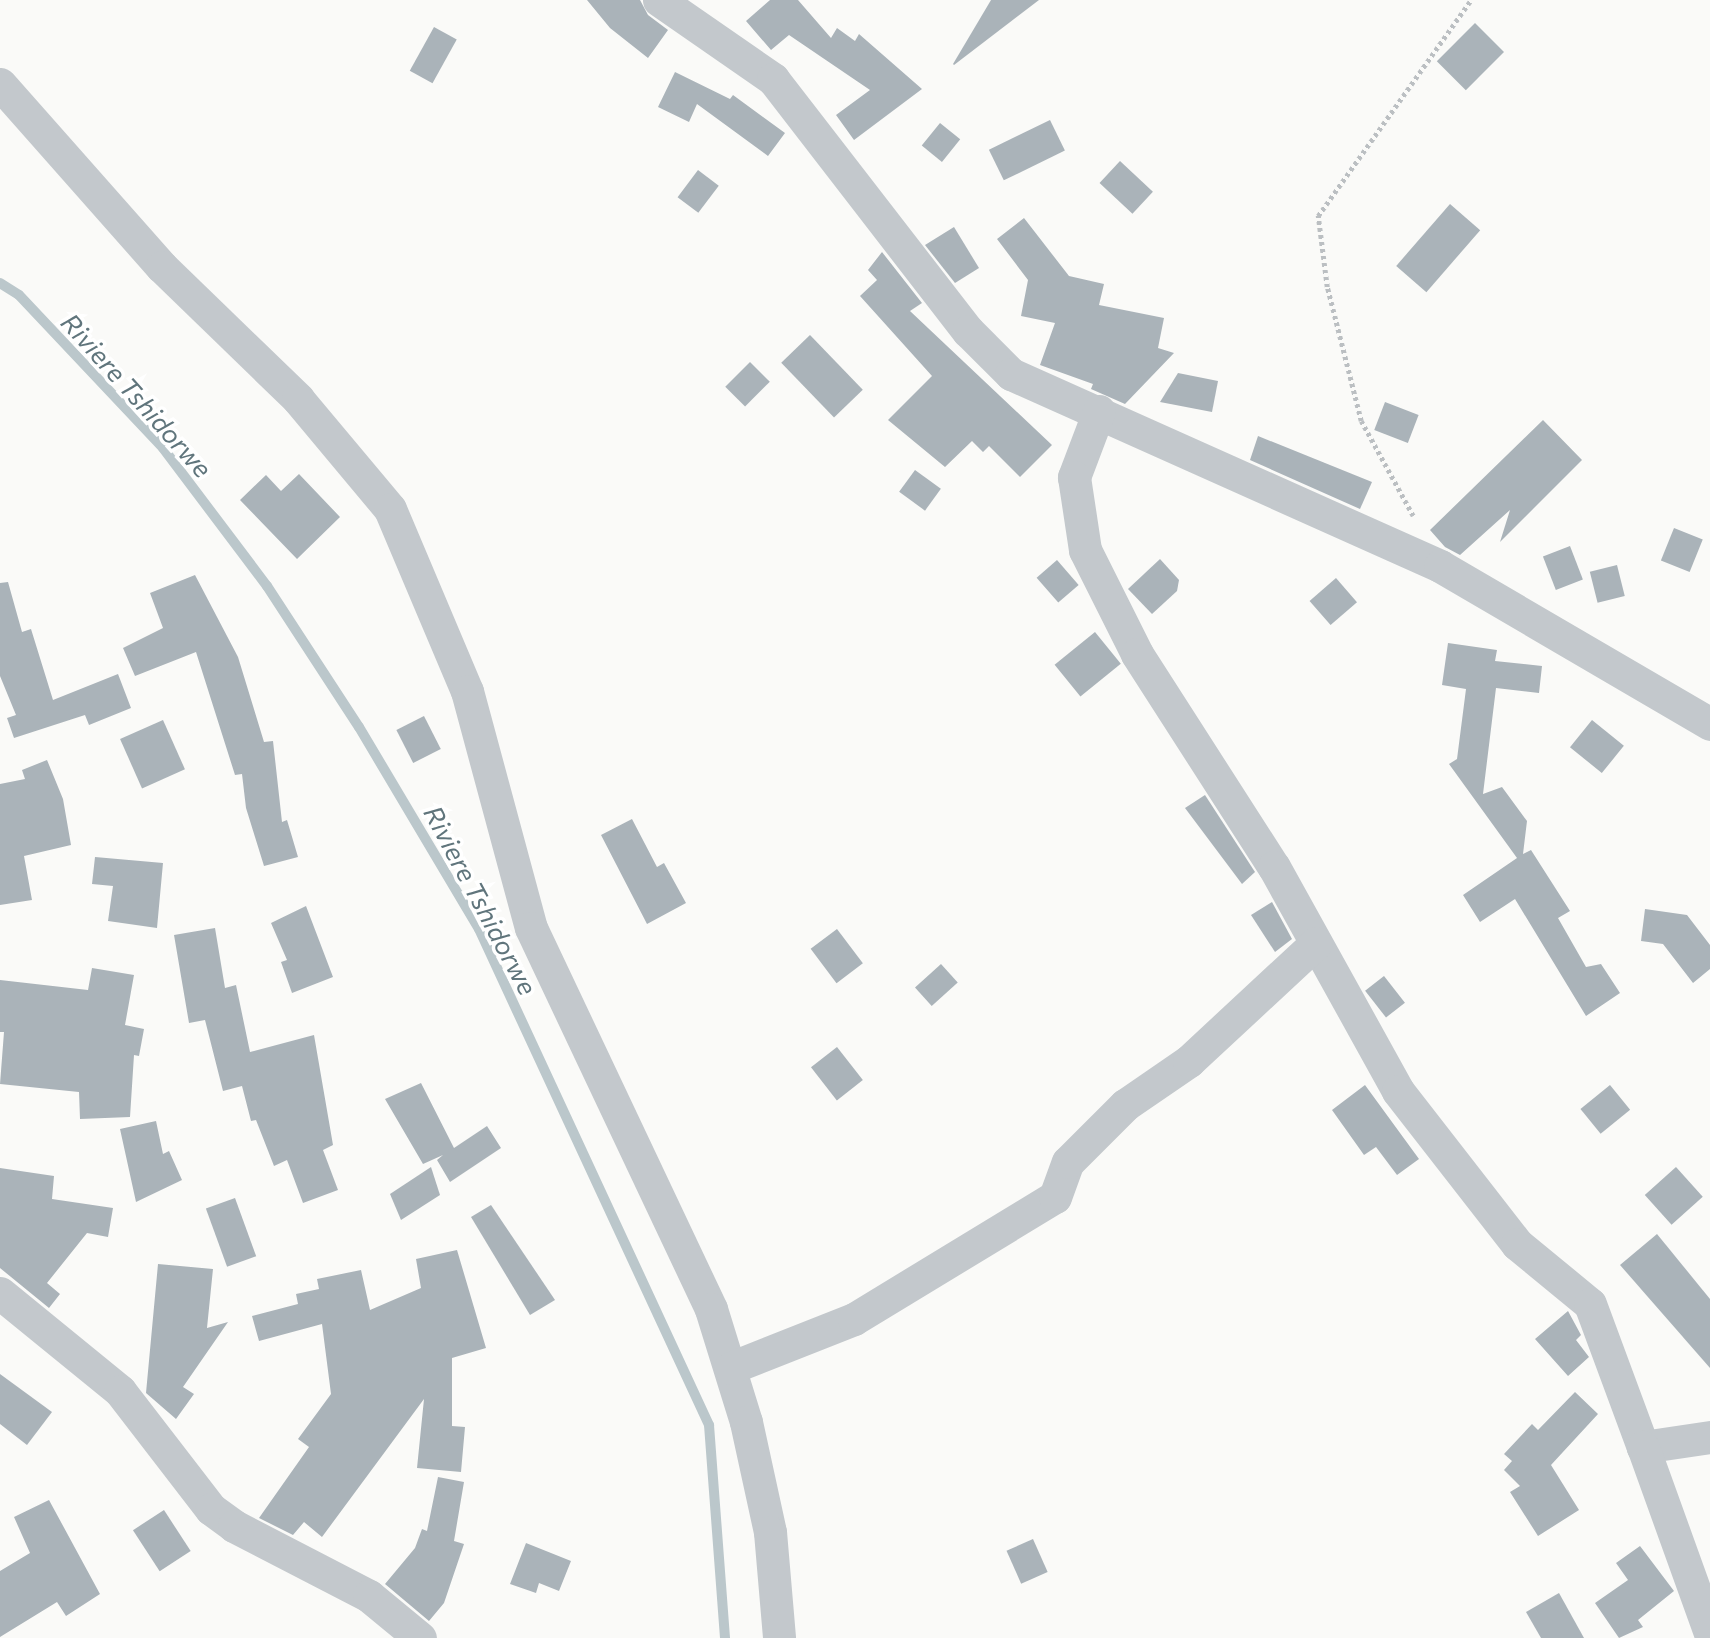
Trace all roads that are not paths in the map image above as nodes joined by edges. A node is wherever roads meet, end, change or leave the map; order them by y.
1 (659, 0) edge
2 (0, 84) edge
3 (1099, 411) junction
4 (1710, 724) edge
5 (1316, 943) junction
6 (0, 1293) edge
7 (730, 1368) junction
8 (1710, 1437) edge
9 (1643, 1447) junction
10 (1710, 1633) edge
11 (420, 1638) edge
12 (779, 1638) edge

1 - 3 street
2 - 7 street
3 - 4 street
3 - 5 street
5 - 7 street
5 - 9 street
6 - 11 street
7 - 12 street
8 - 9 street
9 - 10 street

